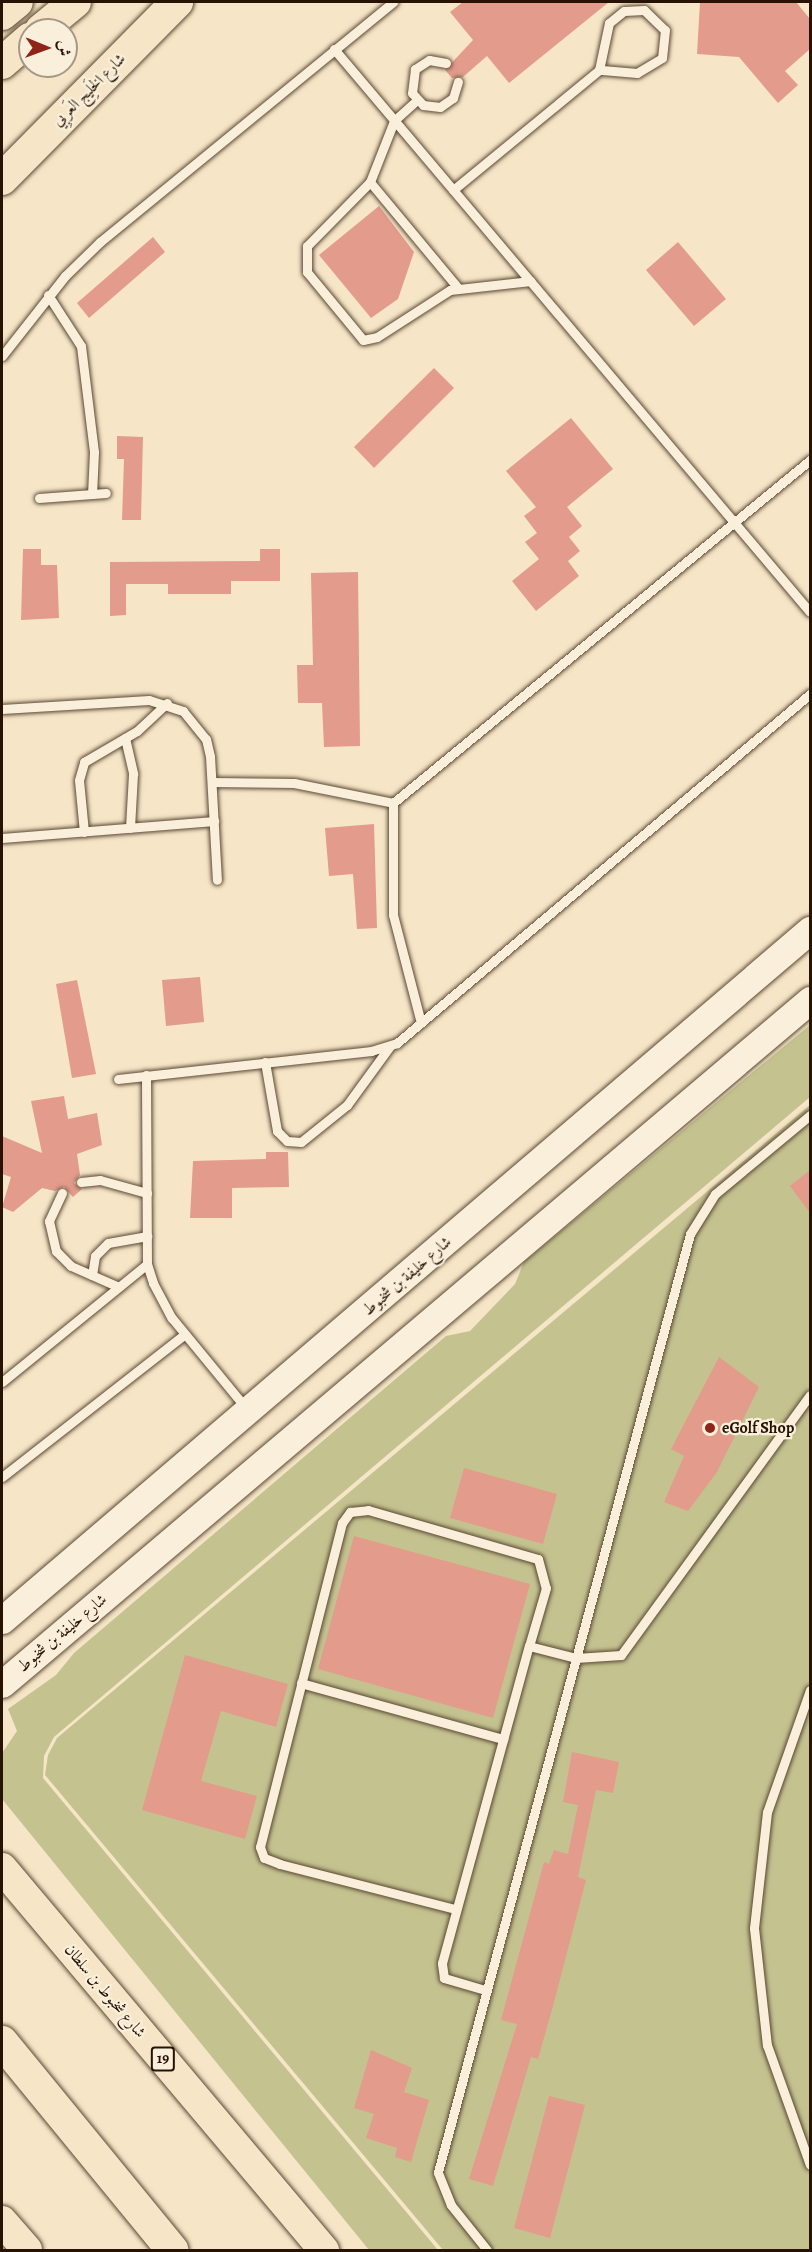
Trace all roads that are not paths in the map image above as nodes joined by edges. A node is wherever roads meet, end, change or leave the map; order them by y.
1 (17, 2) edge
2 (75, 2) edge
3 (177, 2) edge
4 (393, 2) edge
5 (2, 14) edge
6 (56, 18) edge
7 (18, 49) edge
8 (334, 50) junction
9 (2, 63) edge
10 (446, 63) dead end
11 (599, 70) junction
12 (458, 82) dead end
13 (417, 100) junction
14 (394, 121) junction
15 (2, 179) edge
16 (370, 182) junction
17 (453, 190) junction
18 (530, 281) junction
19 (458, 288) junction
20 (48, 295) junction
21 (2, 356) edge
22 (810, 460) edge
23 (106, 493) dead end
24 (92, 494) junction
25 (39, 498) dead end
26 (734, 525) junction
27 (810, 612) edge
28 (810, 694) edge
29 (167, 703) junction
30 (2, 709) edge
31 (125, 738) junction
32 (212, 782) junction
33 (393, 803) junction
34 (214, 821) junction
35 (130, 828) junction
36 (84, 832) junction
37 (2, 838) edge
38 (217, 880) dead end
39 (810, 930) edge
40 (810, 1000) edge
41 (421, 1023) junction
42 (390, 1046) junction
43 (265, 1062) junction
44 (146, 1076) junction
45 (118, 1078) dead end
46 (810, 1115) edge
47 (81, 1182) dead end
48 (62, 1193) dead end
49 (147, 1193) junction
50 (147, 1236) junction
51 (147, 1264) junction
52 (92, 1275) junction
53 (119, 1287) junction
54 (185, 1334) junction
55 (2, 1382) edge
56 (810, 1395) edge
57 (249, 1412) junction
58 (2, 1477) edge
59 (2, 1620) edge
60 (529, 1646) junction
61 (576, 1658) junction
62 (301, 1683) junction
63 (2, 1684) edge
64 (810, 1690) edge
65 (503, 1739) junction
66 (2, 1868) edge
67 (455, 1909) junction
68 (485, 1990) junction
69 (2, 2042) edge
70 (810, 2165) edge
71 (2, 2221) edge
72 (27, 2250) edge
73 (172, 2250) edge
74 (324, 2250) edge
75 (487, 2250) edge

1 - 5 highway
2 - 6 highway
3 - 15 highway, شارع الخَلِيج العَربِي
4 - 8 lane
7 - 9 highway
8 - 14 lane
8 - 20 lane
10 - 13 lane
11 - 11 lane
11 - 17 lane
12 - 13 lane
13 - 14 lane
14 - 16 lane
14 - 17 lane
16 - 19 lane
16 - 19 lane
17 - 18 lane
18 - 19 lane
18 - 26 lane
20 - 21 lane
20 - 24 lane
22 - 26 lane
23 - 24 lane
24 - 25 lane
26 - 27 lane
26 - 33 lane
28 - 41 lane
29 - 30 lane
29 - 31 lane
29 - 32 lane
31 - 35 lane
31 - 36 lane
32 - 33 lane
32 - 34 lane
33 - 41 lane
34 - 35 lane
34 - 38 lane
35 - 36 lane
36 - 37 lane
39 - 57 main road, شارع خليفة بن شخبوط
40 - 63 main road, شارع خليفة بن شخبوط
41 - 42 lane
42 - 43 lane
42 - 43 lane
43 - 44 lane
44 - 45 lane
44 - 49 lane
46 - 61 lane
47 - 49 lane
48 - 52 lane
49 - 50 lane
50 - 51 lane
50 - 52 lane
51 - 53 lane
51 - 54 lane
52 - 53 lane
53 - 55 lane
54 - 57 lane
54 - 58 lane
56 - 61 lane
57 - 59 main road, شارع خليفة بن شخبوط
60 - 61 lane
60 - 62 lane
60 - 65 lane
61 - 68 lane
62 - 65 lane
62 - 67 lane
64 - 70 lane
65 - 67 lane
66 - 74 main road, شارع شخبوط بن سلطان / 19
67 - 68 lane
68 - 75 lane
69 - 73 highway
71 - 72 main road

